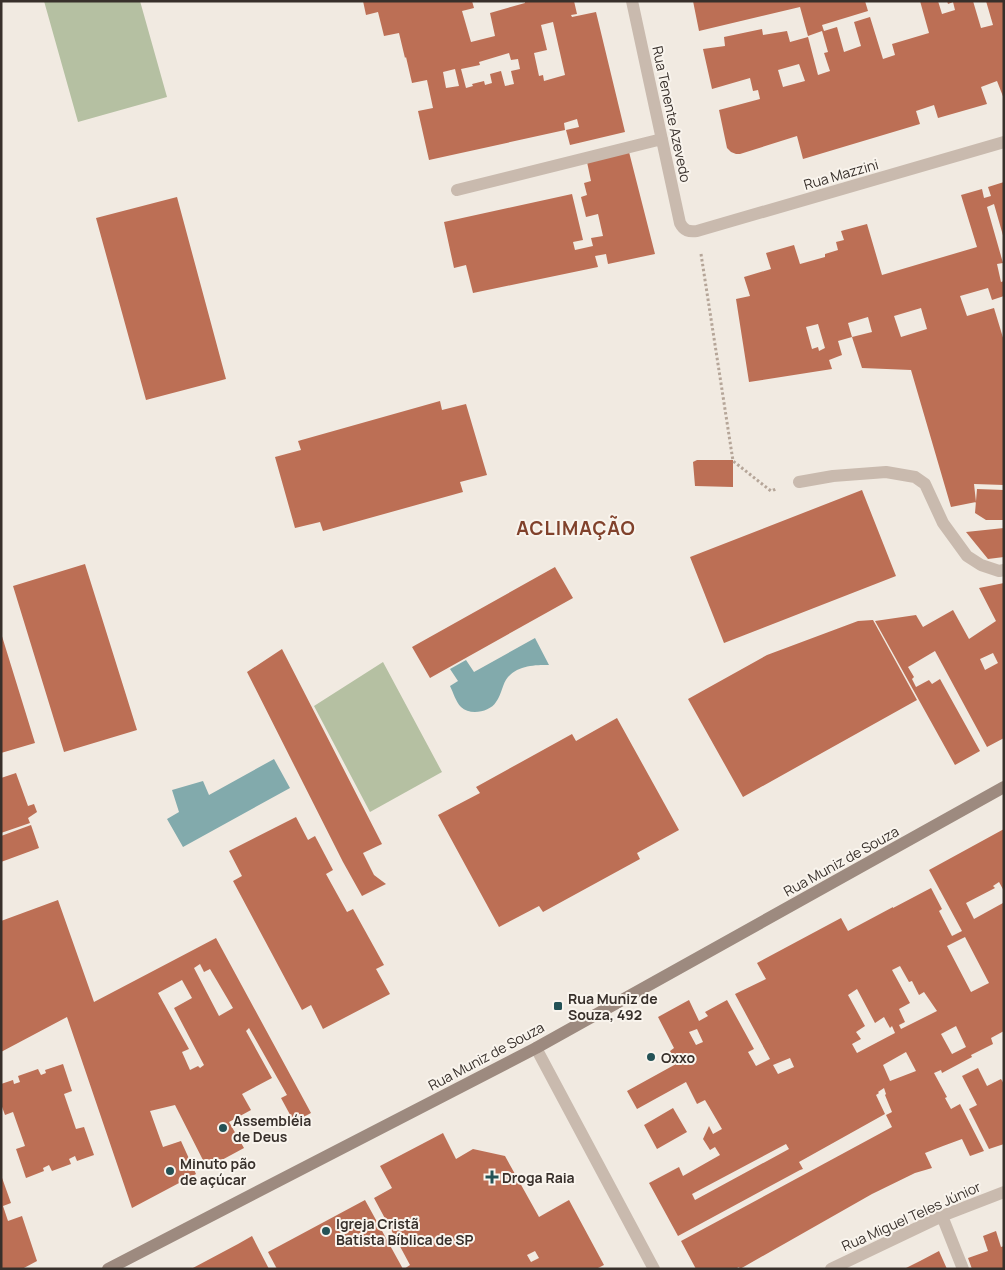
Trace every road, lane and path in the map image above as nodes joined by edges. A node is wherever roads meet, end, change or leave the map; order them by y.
1 (632, 1) edge
2 (662, 139) junction
3 (1004, 142) edge
4 (457, 190) dead end
5 (692, 231) junction
6 (800, 482) joint
7 (1004, 570) edge
8 (1004, 788) edge
9 (536, 1048) junction
10 (1004, 1192) edge
11 (942, 1216) junction
12 (108, 1269) edge
13 (654, 1269) edge
14 (831, 1269) edge
15 (962, 1269) edge

1 - 2 street, Rua Tenente Azevedo
2 - 4 street
2 - 5 street, Rua Tenente Azevedo
3 - 5 street, Rua Mazzini
5 - 6 path
6 - 7 street
8 - 9 street, Rua Muniz de Souza
9 - 12 street, Rua Muniz de Souza
9 - 13 street
10 - 11 street, Rua Miguel Teles Júnior
11 - 14 street, Rua Miguel Teles Júnior
11 - 15 street

